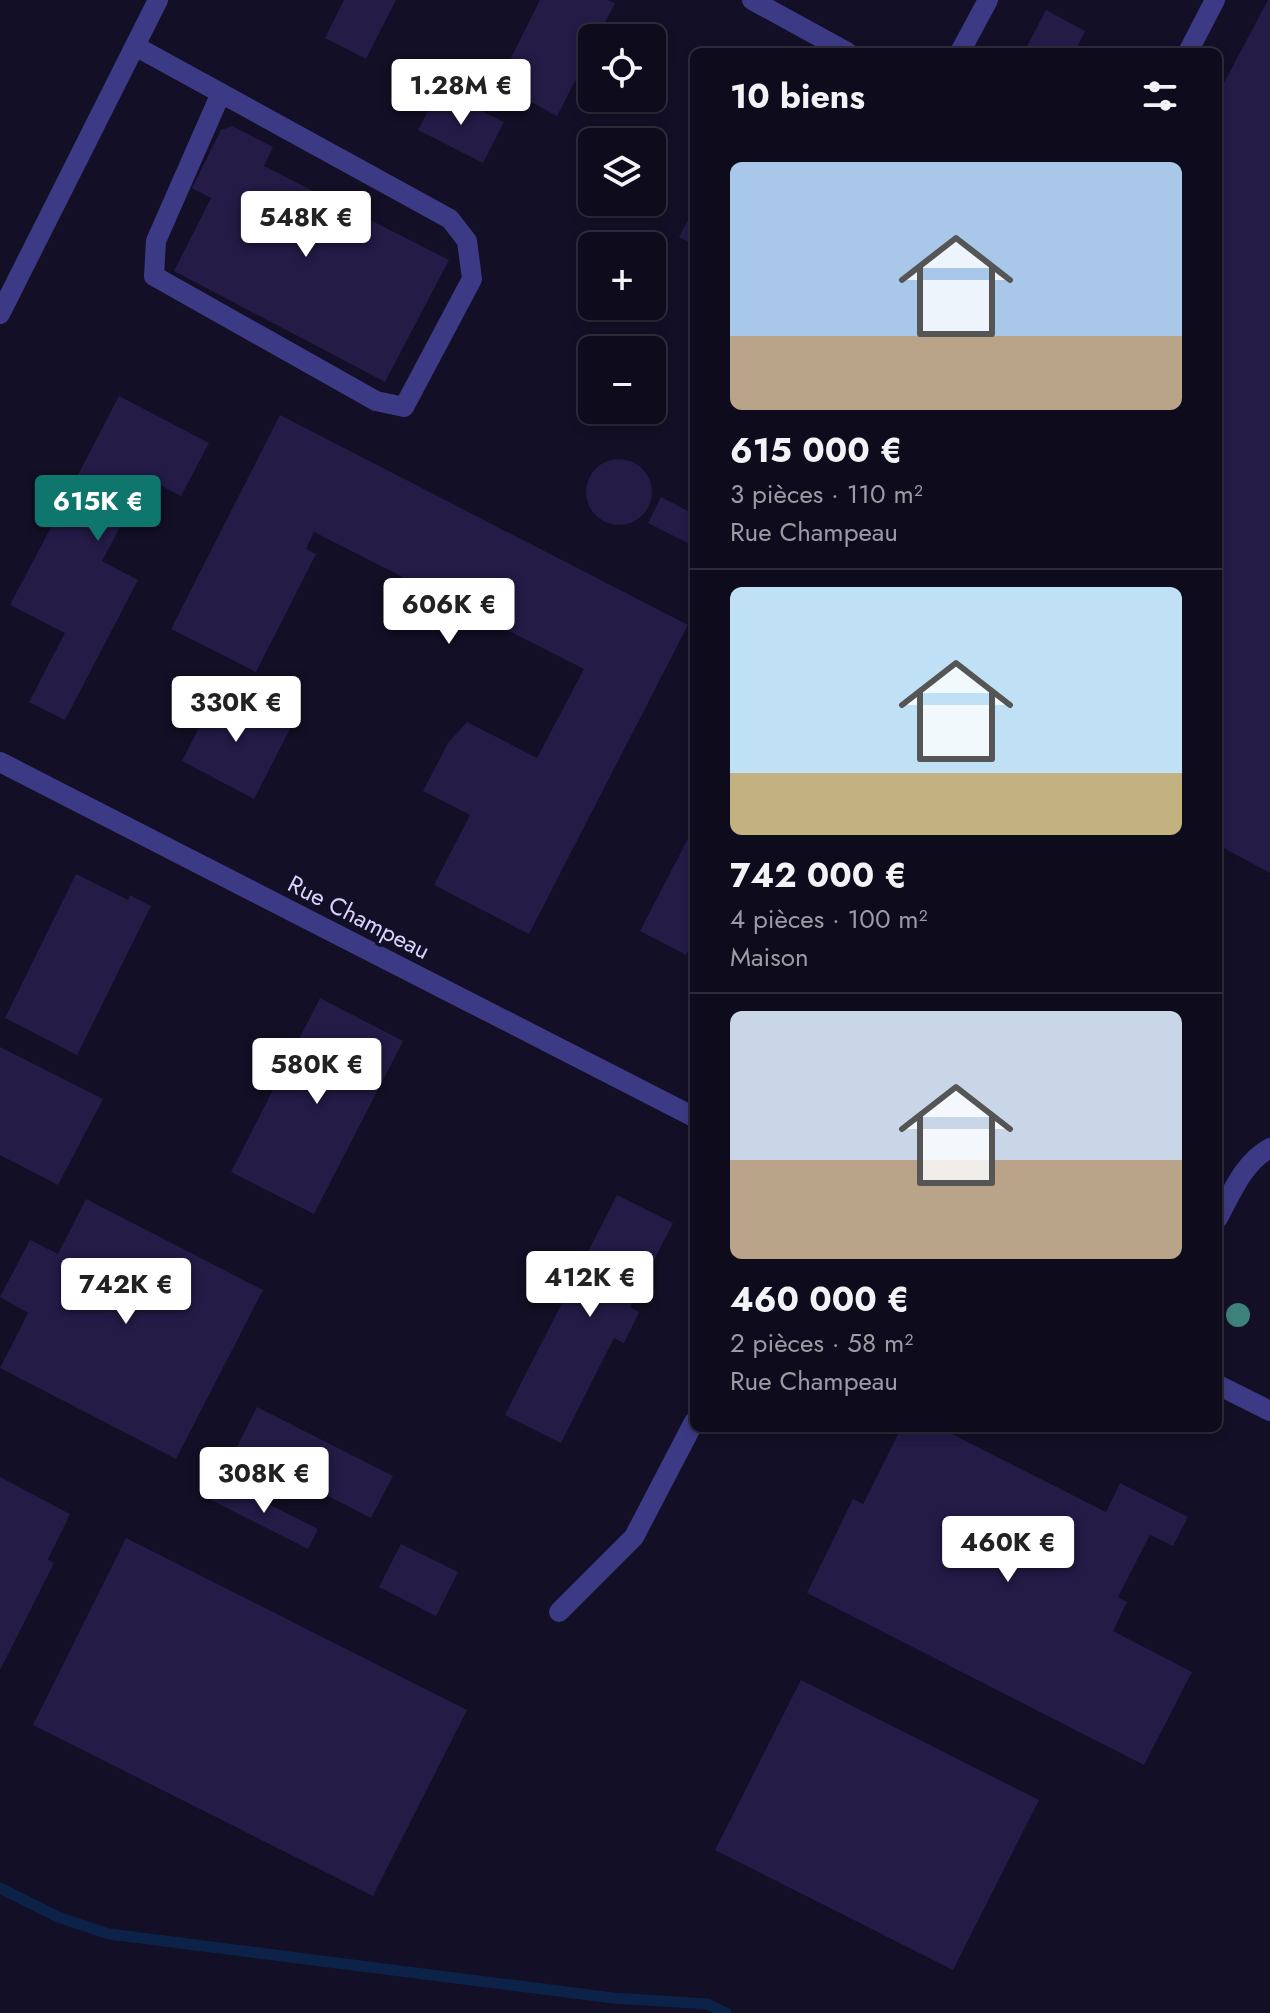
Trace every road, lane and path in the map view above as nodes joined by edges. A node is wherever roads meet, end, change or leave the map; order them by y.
1 (158, 0) edge
2 (752, 0) edge
3 (988, 0) edge
4 (1215, 0) edge
5 (135, 46) junction
6 (840, 48) edge
7 (962, 48) edge
8 (1190, 48) edge
9 (221, 93) junction
10 (0, 314) edge
11 (0, 762) edge
12 (690, 1115) edge
13 (1270, 1148) edge
14 (1222, 1211) edge
15 (1222, 1387) edge
16 (1270, 1411) edge
17 (690, 1430) edge
18 (559, 1612) dead end

1 - 5 street
2 - 6 street
3 - 7 street
4 - 8 street
5 - 9 street
5 - 10 street
9 - 9 street
11 - 12 street, Rue Champeau
13 - 14 street
15 - 16 street
17 - 18 street

